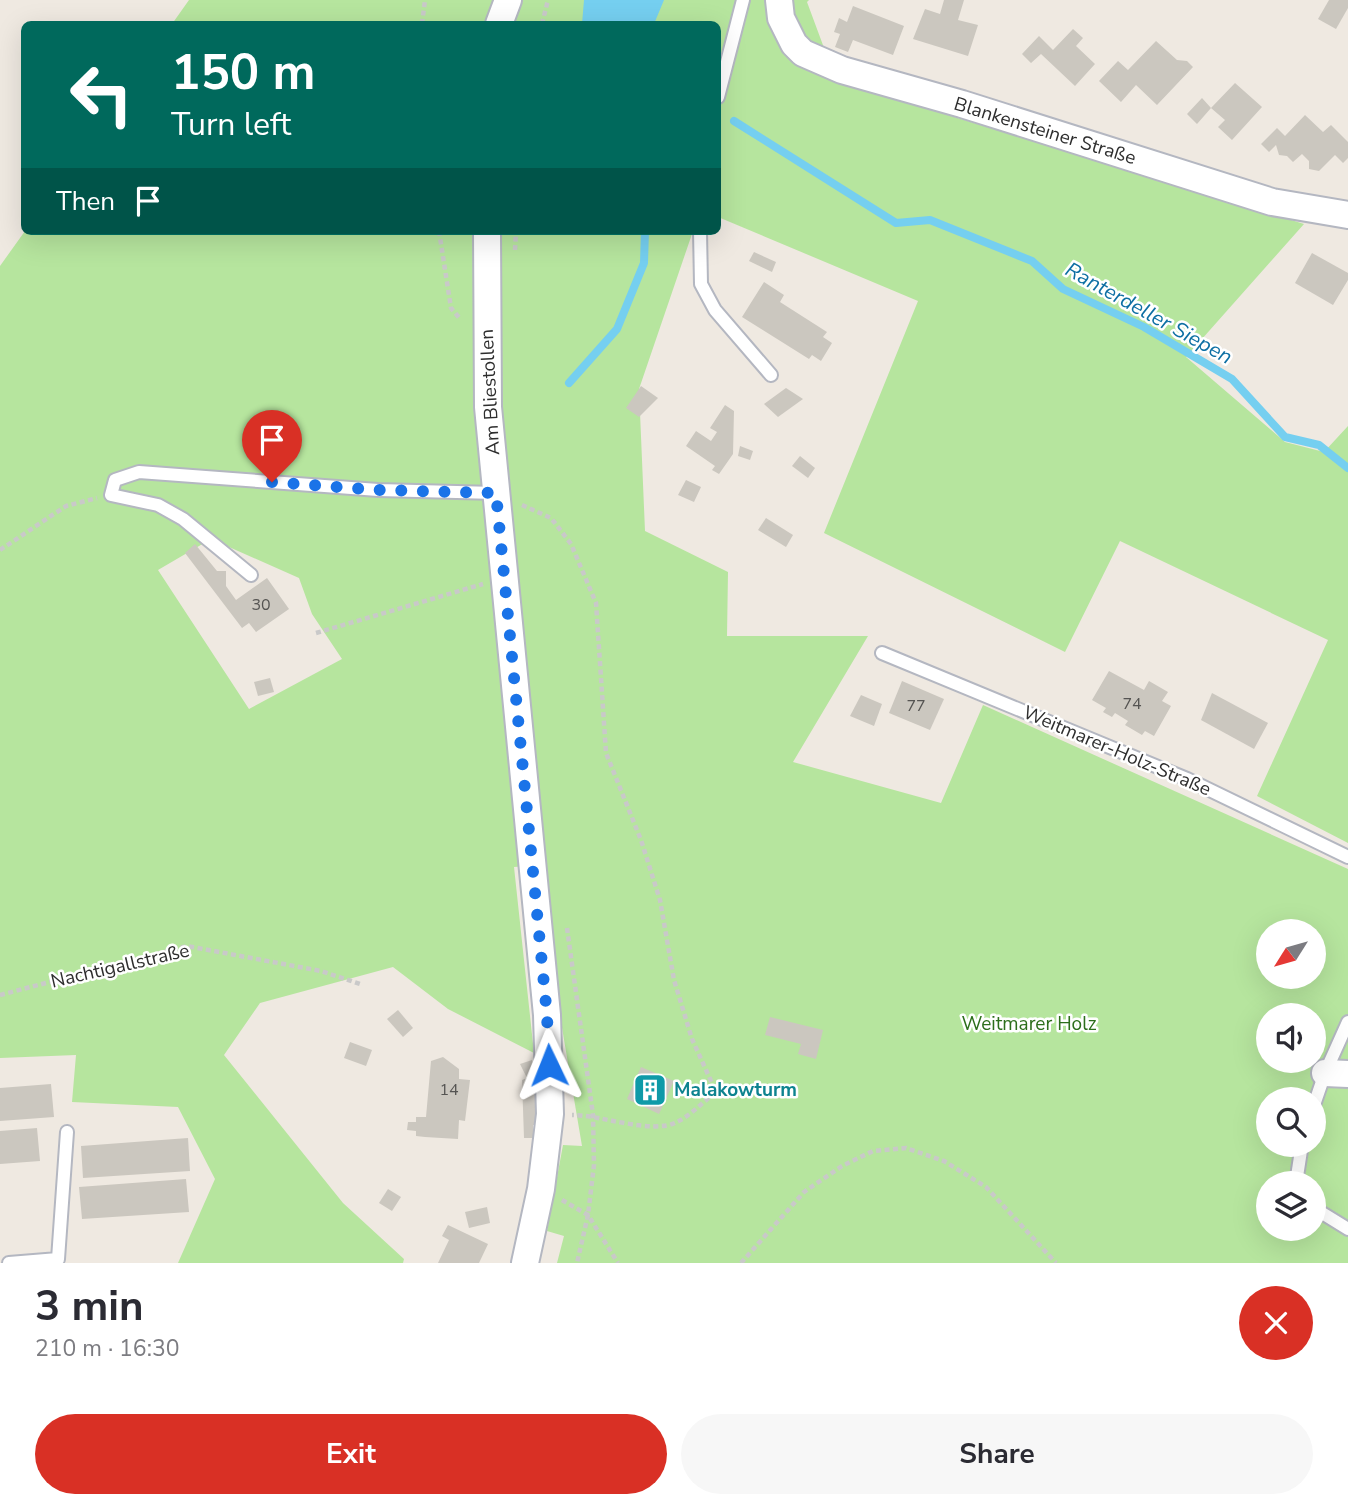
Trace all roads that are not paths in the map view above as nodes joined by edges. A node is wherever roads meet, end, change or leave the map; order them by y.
1 (508, 0) edge
2 (743, 0) edge
3 (779, 0) edge
4 (500, 21) edge
5 (721, 85) edge
6 (1348, 215) edge
7 (487, 235) edge
8 (700, 235) edge
9 (771, 374) dead end
10 (496, 493) junction
11 (251, 575) dead end
12 (882, 653) dead end
13 (1348, 857) edge
14 (1348, 1022) edge
15 (1336, 1073) edge
16 (1326, 1088) edge
17 (67, 1132) dead end
18 (1326, 1215) edge
19 (1348, 1229) edge
20 (9, 1263) edge
21 (526, 1263) edge

1 - 4 street
2 - 5 lane
3 - 6 street, Blankensteiner Straße
7 - 10 street, Am Bliestollen
8 - 9 lane
10 - 11 lane
10 - 21 street, Am Bliestollen
12 - 13 lane, Weitmarer-Holz-Straße
14 - 15 lane
15 - 16 lane
17 - 20 lane
18 - 19 lane

